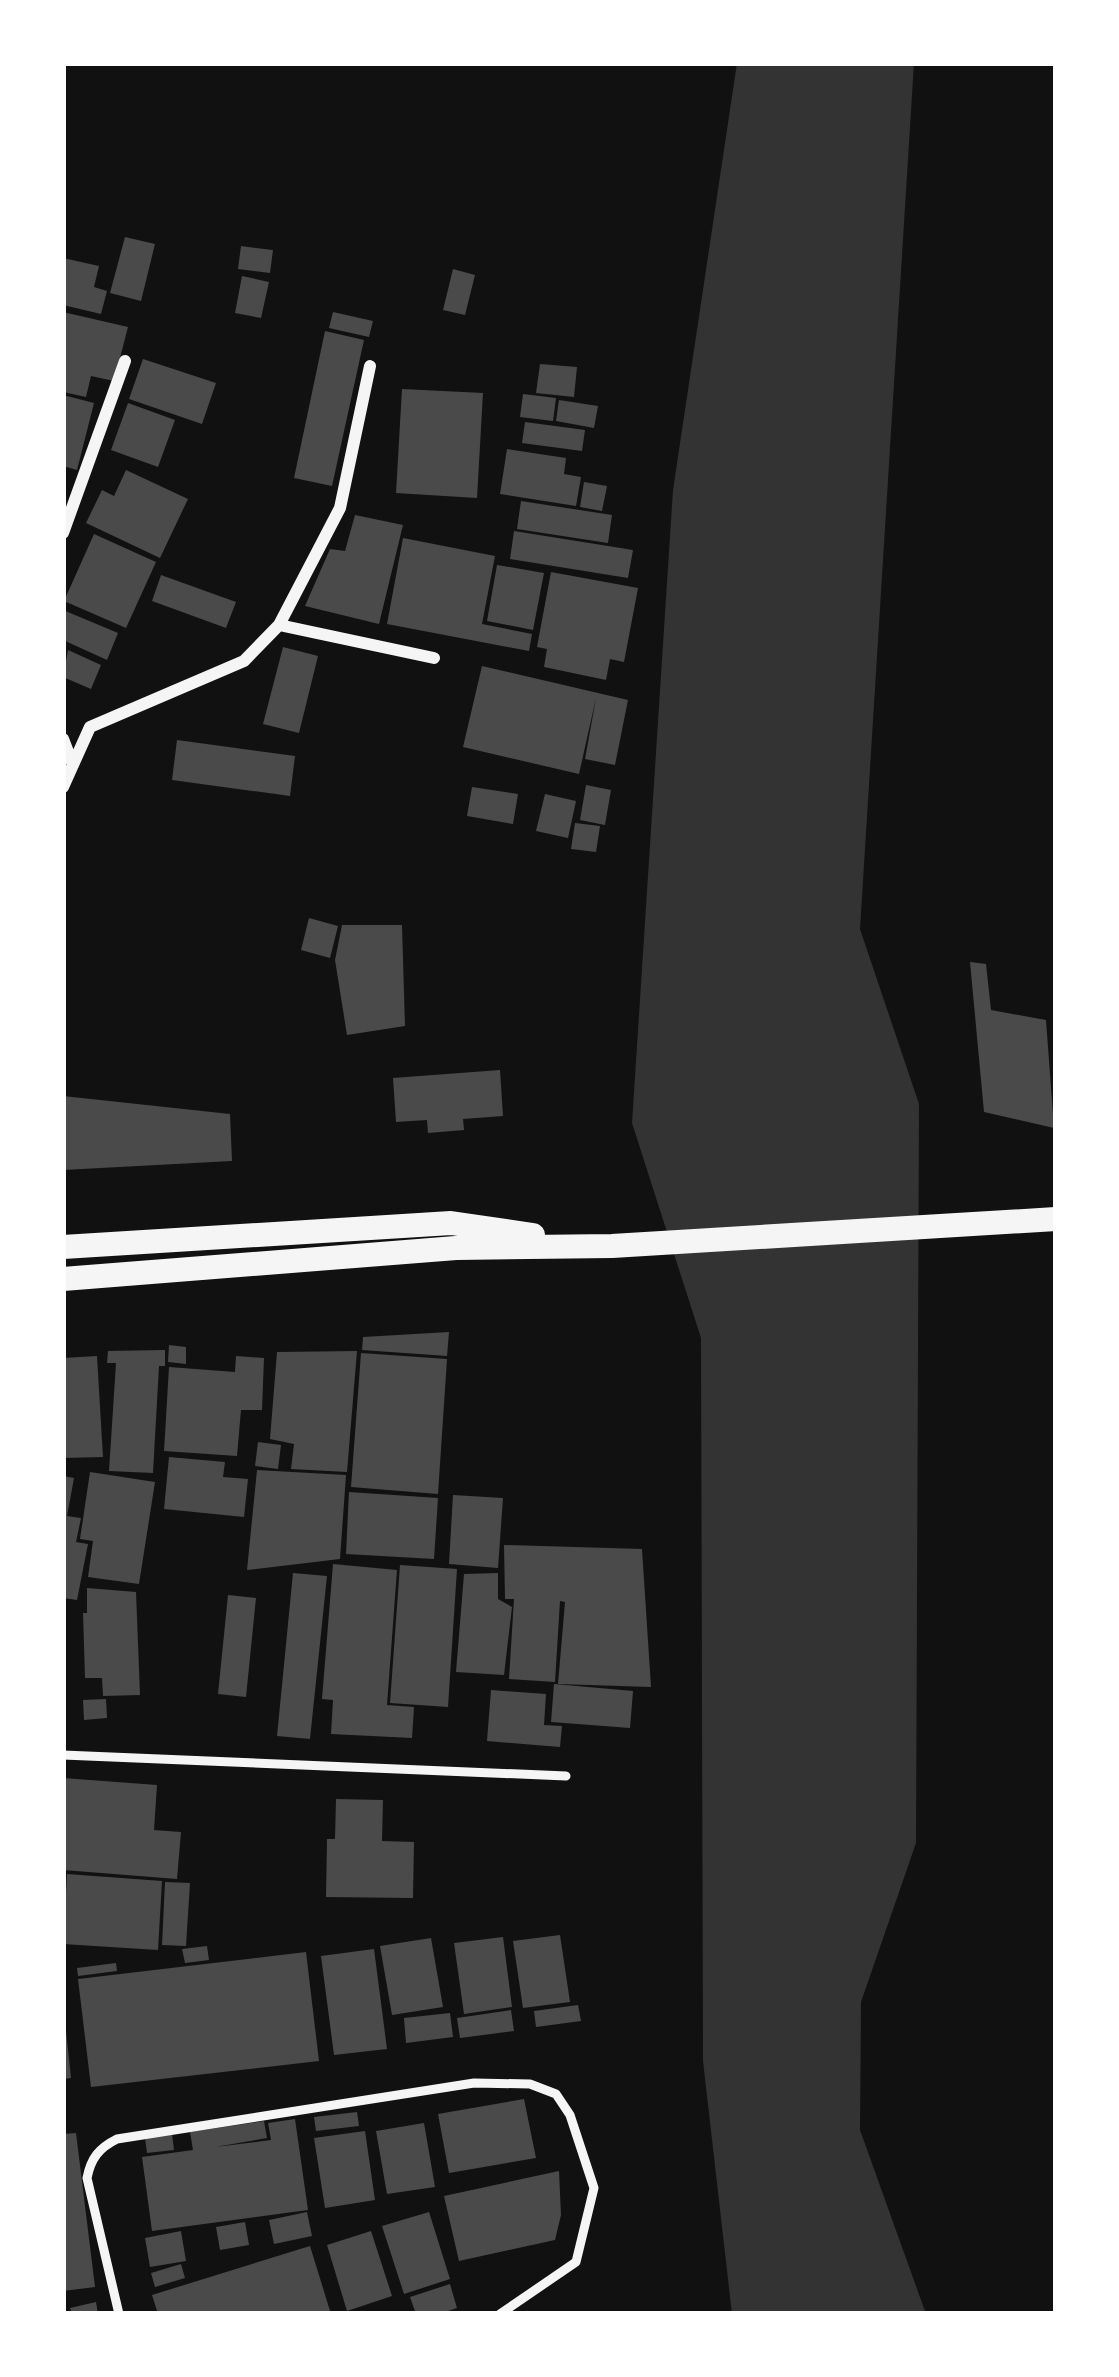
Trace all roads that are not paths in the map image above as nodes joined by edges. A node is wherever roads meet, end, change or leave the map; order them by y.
1 (125, 361) dead end
2 (370, 366) dead end
3 (63, 533) edge
4 (279, 626) junction
5 (434, 658) dead end
6 (63, 739) edge
7 (73, 765) junction
8 (63, 787) edge
9 (1056, 1220) edge
10 (454, 1235) junction
11 (63, 1247) edge
12 (63, 1279) edge
13 (63, 1755) edge
14 (566, 1776) dead end
15 (119, 2314) edge
16 (500, 2314) edge

1 - 3 street
2 - 4 street
4 - 5 street
4 - 7 street
6 - 7 street
7 - 8 street
9 - 10 main road
10 - 11 main road
10 - 12 main road
13 - 14 lane
15 - 16 lane

